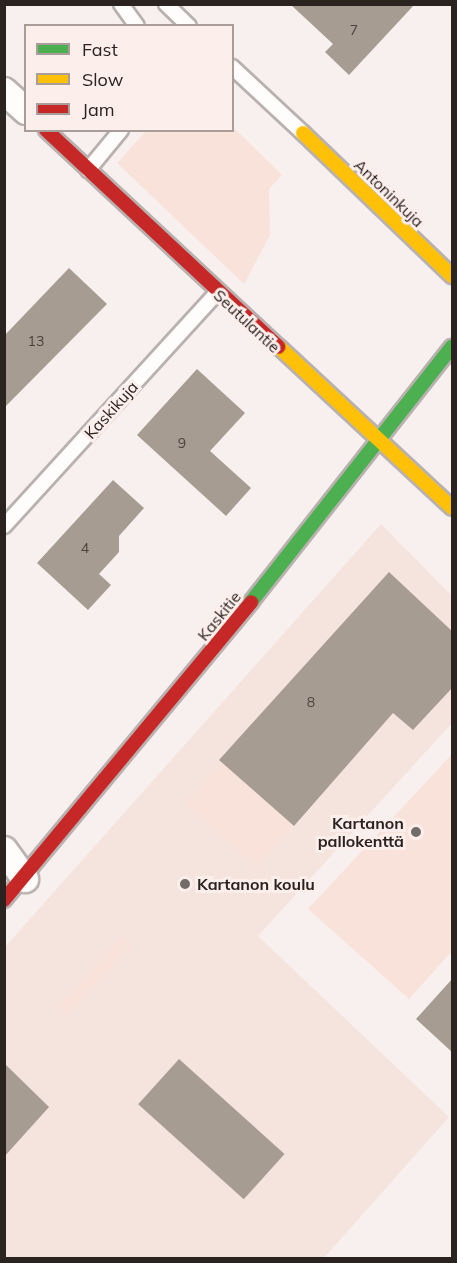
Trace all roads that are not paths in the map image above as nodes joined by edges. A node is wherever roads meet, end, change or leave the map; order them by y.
1 (121, 4) edge
2 (166, 4) edge
3 (136, 24) edge
4 (187, 24) edge
5 (234, 69) edge
6 (4, 91) edge
7 (24, 109) edge
8 (48, 132) edge
9 (119, 132) edge
10 (303, 133) joint
11 (88, 170) junction
12 (453, 276) edge
13 (217, 293) junction
14 (453, 347) edge
15 (381, 443) junction
16 (453, 508) edge
17 (4, 526) edge
18 (4, 850) edge
19 (25, 879) junction
20 (4, 900) edge

1 - 3 lane
2 - 4 lane
5 - 10 lane
6 - 7 street
8 - 11 street, Seutulantie
9 - 11 lane
10 - 12 street, Antoninkuja
11 - 13 street, Seutulantie
13 - 15 street, Seutulantie
13 - 17 lane, Kaskikuja
14 - 15 street, Kaskitie
15 - 16 street, Seutulantie
15 - 19 street, Kaskitie
18 - 19 street
19 - 20 street, Kaskitie

